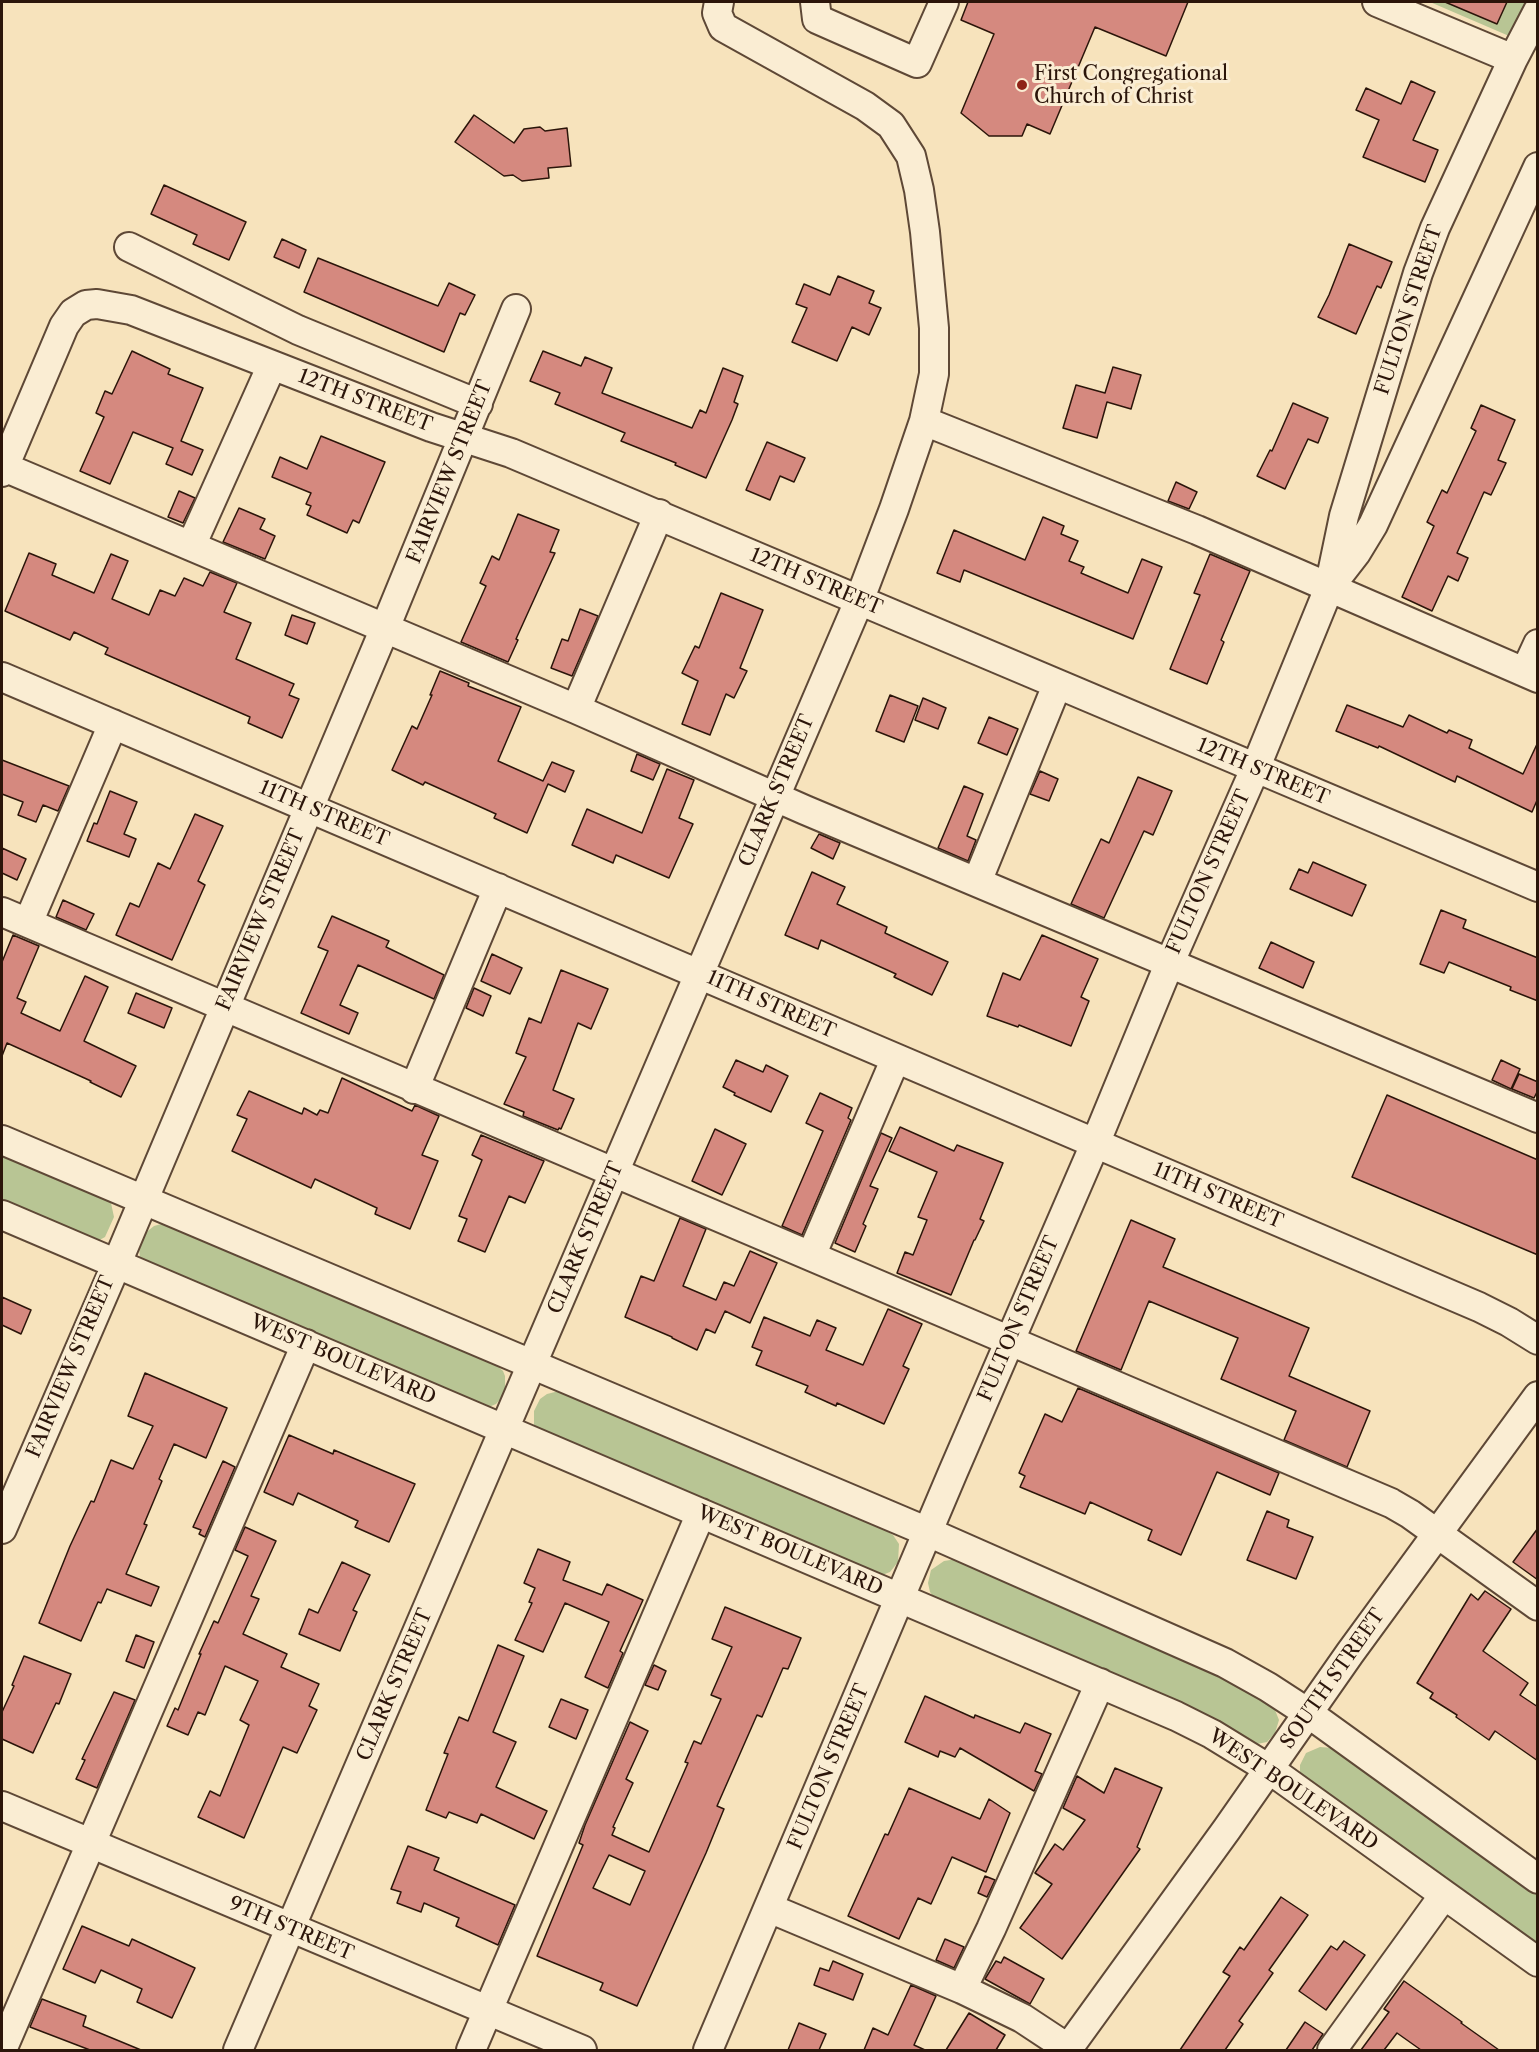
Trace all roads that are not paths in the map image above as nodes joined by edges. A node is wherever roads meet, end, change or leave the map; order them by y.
1 (719, 2) edge
2 (814, 2) edge
3 (944, 2) edge
4 (1377, 2) edge
5 (1538, 11) edge
6 (1513, 59) junction
7 (1538, 168) edge
8 (129, 247) dead end
9 (516, 309) dead end
10 (273, 365) junction
11 (478, 404) junction
12 (924, 421) junction
13 (464, 437) junction
14 (2, 470) edge
15 (660, 514) junction
16 (190, 546) junction
17 (1329, 588) junction
18 (859, 600) junction
19 (385, 628) junction
20 (1538, 644) edge
21 (1531, 675) edge
22 (2, 677) edge
23 (1057, 685) junction
24 (576, 709) junction
25 (113, 724) junction
26 (1255, 769) junction
27 (774, 796) junction
28 (309, 807) junction
29 (977, 882) junction
30 (1538, 887) edge
31 (498, 888) junction
32 (2, 912) edge
33 (28, 923) junction
34 (1170, 962) junction
35 (699, 974) junction
36 (224, 1006) junction
37 (895, 1060) junction
38 (414, 1089) junction
39 (1538, 1118) edge
40 (2, 1140) edge
41 (1095, 1144) junction
42 (614, 1173) junction
43 (142, 1199) junction
44 (2, 1215) edge
45 (811, 1256) junction
46 (117, 1263) junction
47 (1010, 1340) junction
48 (1538, 1340) edge
49 (306, 1344) junction
50 (531, 1365) junction
51 (1538, 1396) edge
52 (504, 1429) junction
53 (701, 1513) junction
54 (2, 1529) edge
55 (927, 1532) junction
56 (1437, 1533) junction
57 (901, 1598) junction
58 (1538, 1606) edge
59 (1100, 1683) junction
60 (1308, 1713) junction
61 (1269, 1769) junction
62 (2, 1806) edge
63 (91, 1845) junction
64 (1538, 1879) edge
65 (1444, 1895) junction
66 (769, 1908) junction
67 (290, 1929) junction
68 (1538, 1962) edge
69 (962, 1989) junction
70 (487, 2011) junction
71 (2, 2050) edge
72 (238, 2050) edge
73 (471, 2050) edge
74 (582, 2050) edge
75 (708, 2050) edge
76 (1068, 2050) edge
77 (1332, 2050) edge

1 - 12 street, CLARK STREET
2 - 3 street
4 - 6 street
5 - 6 street, FULTON STREET
6 - 17 street, FULTON STREET
7 - 17 street, FULTON STREET
8 - 11 street, 12TH STREET
9 - 11 street, FAIRVIEW STREET
10 - 13 street, 12TH STREET
10 - 14 street, 12TH STREET
10 - 16 street
11 - 13 street, FAIRVIEW STREET
12 - 17 street
12 - 18 street, CLARK STREET
13 - 15 street, 12TH STREET
13 - 19 street, FAIRVIEW STREET
14 - 16 street
15 - 18 street, 12TH STREET
15 - 24 street
16 - 19 street
17 - 21 street
17 - 26 street, FULTON STREET
18 - 23 street, 12TH STREET
18 - 27 street, CLARK STREET
19 - 24 street
19 - 28 street, FAIRVIEW STREET
20 - 21 street
22 - 25 street, 11TH STREET
23 - 26 street, 12TH STREET
23 - 29 street
24 - 27 street
25 - 28 street, 11TH STREET
25 - 33 street
26 - 30 street, 12TH STREET
26 - 34 street, FULTON STREET
27 - 29 street
27 - 35 street, CLARK STREET
28 - 31 street, 11TH STREET
28 - 36 street, FAIRVIEW STREET
29 - 34 street
31 - 35 street, 11TH STREET
31 - 38 street
32 - 33 street
33 - 36 street
34 - 39 street
34 - 41 street, FULTON STREET
35 - 37 street, 11TH STREET
35 - 42 street, CLARK STREET
36 - 38 street
36 - 43 street, FAIRVIEW STREET
37 - 41 street, 11TH STREET
37 - 45 street
38 - 42 street
40 - 43 street
41 - 47 street, FULTON STREET
41 - 48 street, 11TH STREET
42 - 45 street
42 - 50 street, CLARK STREET
43 - 46 street, FAIRVIEW STREET
43 - 50 street
44 - 46 street, WEST BOULEVARD
45 - 47 street
46 - 49 street, WEST BOULEVARD
46 - 54 street, FAIRVIEW STREET
47 - 55 street, FULTON STREET
47 - 56 street
49 - 52 street, WEST BOULEVARD
49 - 63 street
50 - 52 street, CLARK STREET
50 - 55 street
51 - 56 street, SOUTH STREET
52 - 53 street, WEST BOULEVARD
52 - 67 street, CLARK STREET
53 - 57 street, WEST BOULEVARD
53 - 70 street
55 - 57 street, FULTON STREET
55 - 60 street
56 - 58 street
56 - 60 street, SOUTH STREET
57 - 59 street, WEST BOULEVARD
57 - 66 street, FULTON STREET
59 - 61 street, WEST BOULEVARD
59 - 69 street
60 - 61 street, SOUTH STREET
60 - 64 street
61 - 65 street, WEST BOULEVARD
61 - 76 street, SOUTH STREET
62 - 63 street, 9TH STREET
63 - 67 street, 9TH STREET
63 - 71 street
65 - 68 street, WEST BOULEVARD
65 - 77 street
66 - 69 street
66 - 75 street, FULTON STREET
67 - 70 street, 9TH STREET
67 - 72 street, CLARK STREET
69 - 76 street
70 - 73 street
70 - 74 street, 9TH STREET

